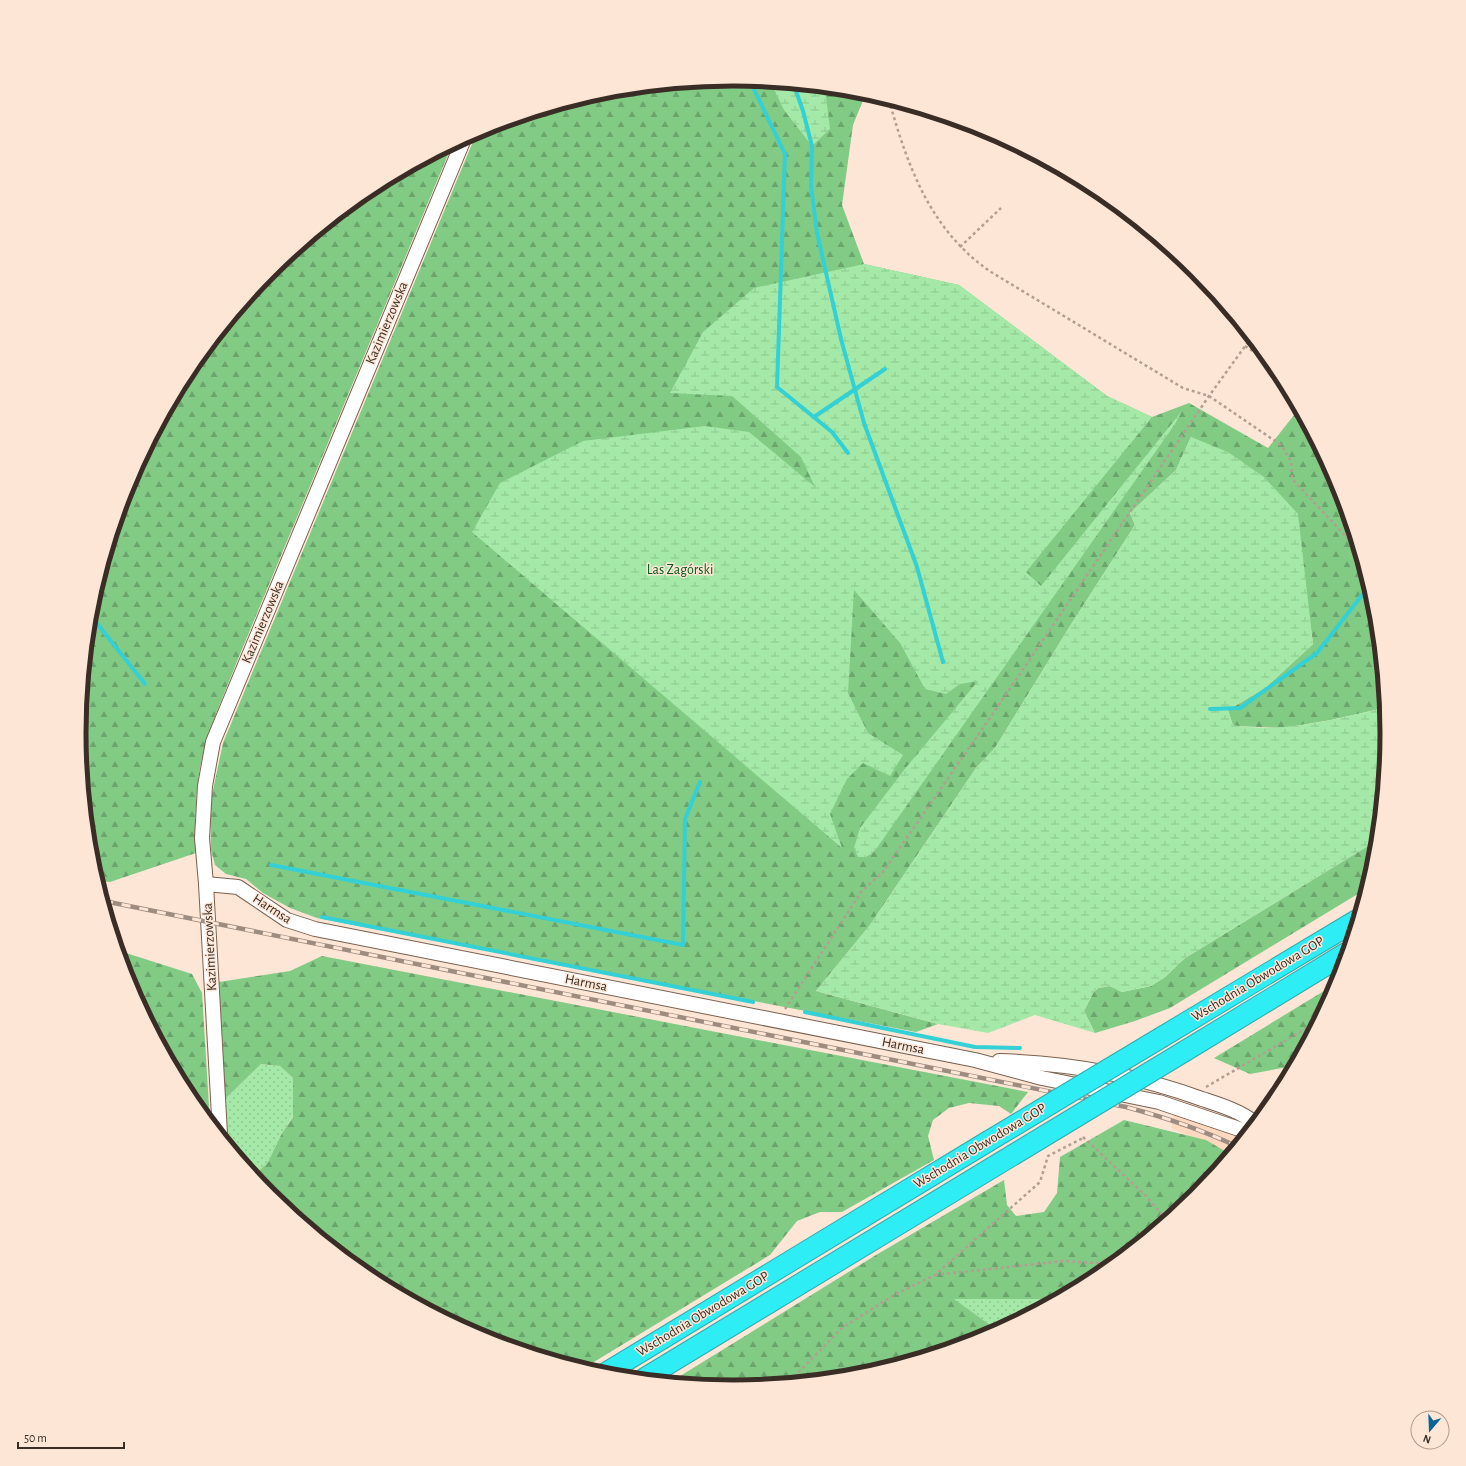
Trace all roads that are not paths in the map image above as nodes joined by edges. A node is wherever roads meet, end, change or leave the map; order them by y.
1 (457, 148) edge
2 (206, 884) junction
3 (1351, 923) edge
4 (1340, 957) edge
5 (975, 1060) junction
6 (1251, 1121) edge
7 (220, 1126) edge
8 (1243, 1130) edge
9 (613, 1369) edge
10 (651, 1374) edge

1 - 2 street, Kazimierzowska
2 - 5 street, Harmsa
2 - 7 street, Kazimierzowska
3 - 9 highway, Wschodnia Obwodowa GOP, bridge
4 - 10 highway, Wschodnia Obwodowa GOP, bridge
5 - 6 street, Harmsa
5 - 8 street, Harmsa

